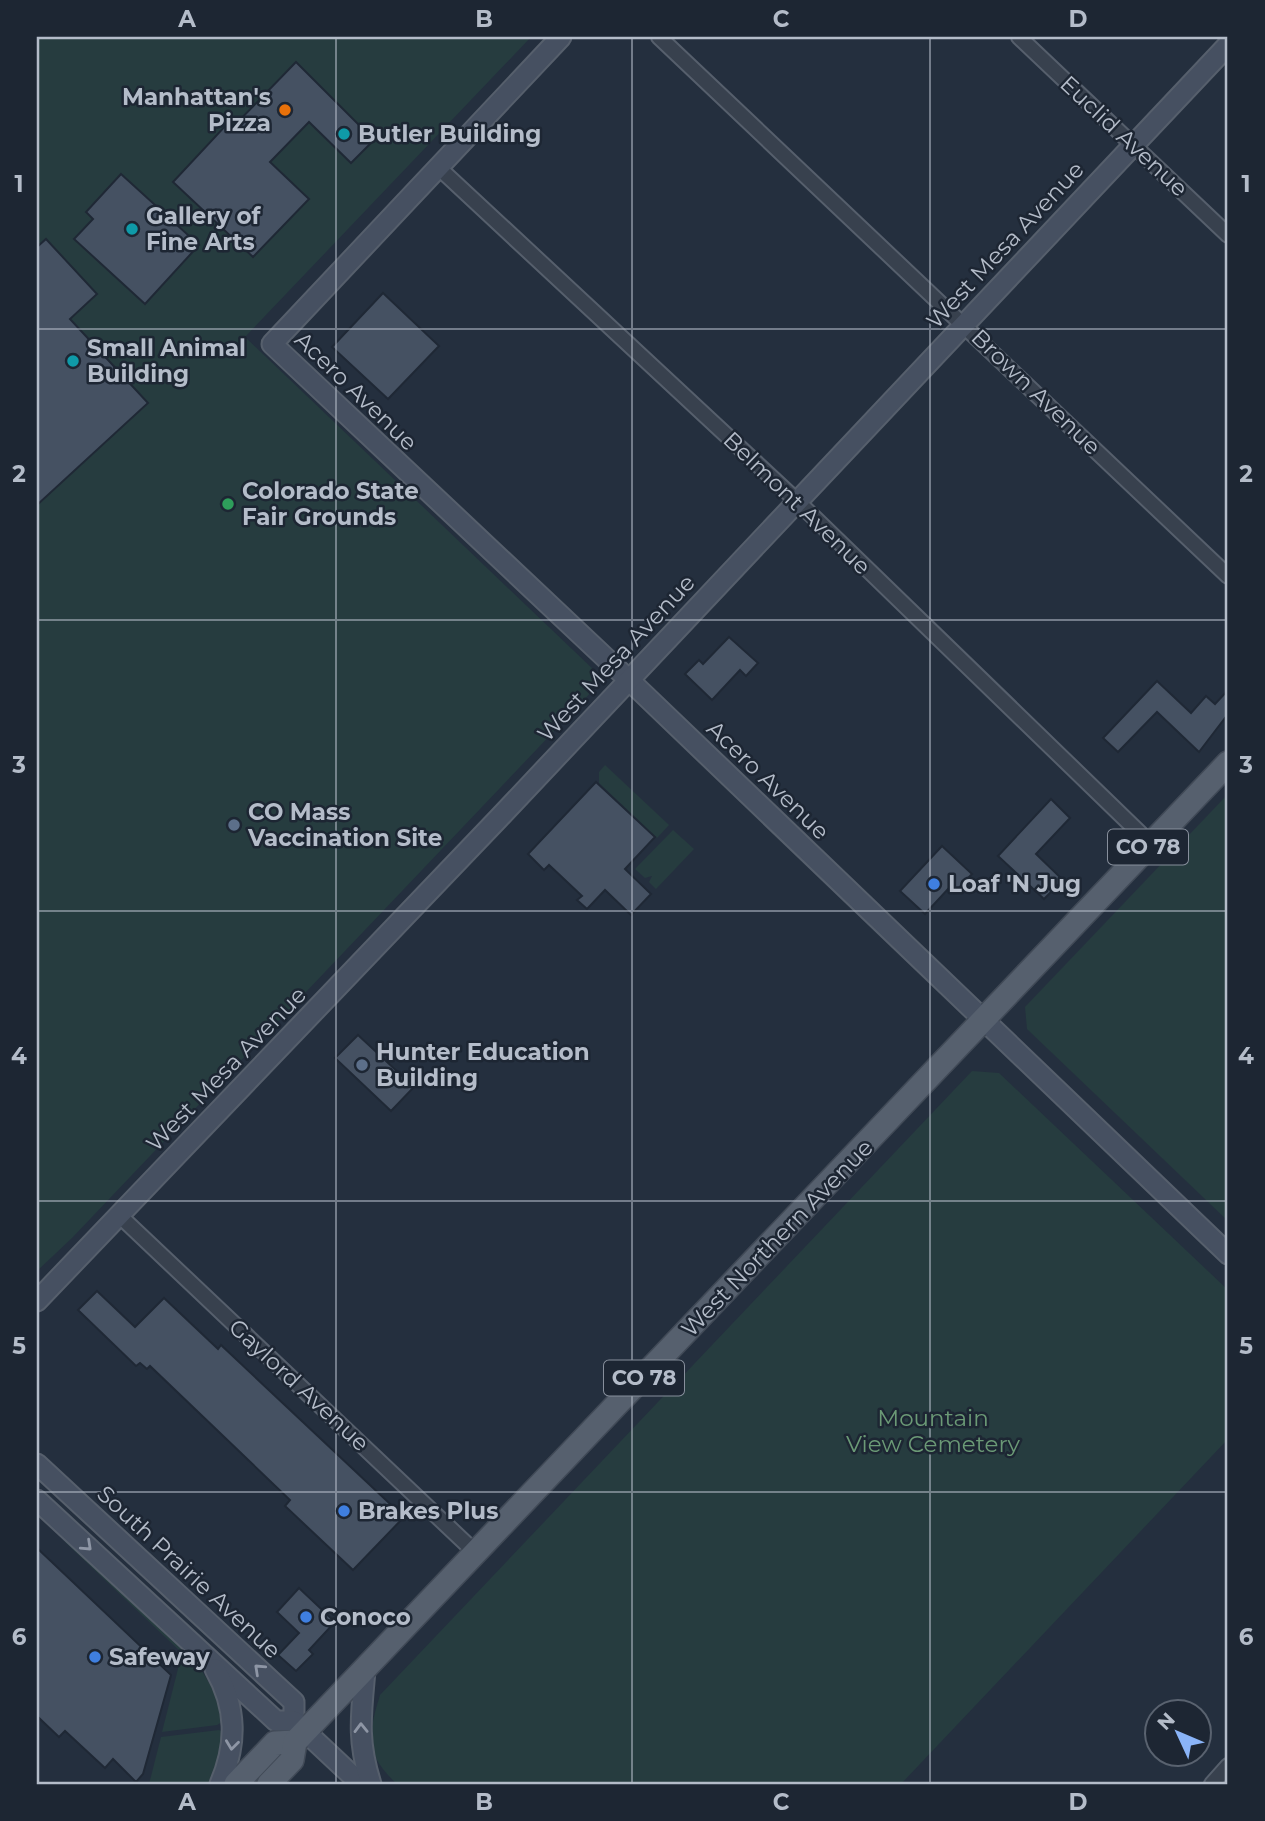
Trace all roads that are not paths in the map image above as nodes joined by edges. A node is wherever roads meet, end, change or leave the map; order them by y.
1 (561, 37) edge
2 (659, 37) edge
3 (1019, 37) edge
4 (1228, 45) edge
5 (1133, 144) junction
6 (438, 167) junction
7 (1228, 235) edge
8 (965, 324) junction
9 (797, 501) junction
10 (1228, 576) edge
11 (629, 680) junction
12 (1228, 762) edge
13 (1151, 845) junction
14 (985, 1020) junction
15 (120, 1216) junction
16 (1228, 1254) edge
17 (37, 1301) edge
18 (37, 1464) edge
19 (37, 1500) edge
20 (477, 1554) junction
21 (210, 1659) junction
22 (365, 1671) junction
23 (298, 1732) junction
24 (1228, 1766) edge
25 (220, 1784) edge
26 (236, 1784) edge
27 (268, 1784) edge
28 (361, 1784) edge
29 (371, 1784) edge
30 (1211, 1784) edge

1 - 6 street
2 - 8 street, Brown Avenue
3 - 5 street, Euclid Avenue
4 - 5 street, West Mesa Avenue
5 - 7 street, Euclid Avenue
5 - 8 street, West Mesa Avenue
6 - 9 street, Belmont Avenue
6 - 11 street, Acero Avenue
8 - 9 street, West Mesa Avenue
8 - 10 street, Brown Avenue
9 - 11 street, West Mesa Avenue
9 - 13 street, Belmont Avenue
11 - 14 street, Acero Avenue
11 - 15 street, West Mesa Avenue
12 - 13 main road, West Northern Avenue / CO 78
13 - 14 main road, West Northern Avenue / CO 78
14 - 16 street, Acero Avenue
14 - 20 main road, West Northern Avenue / CO 78
15 - 17 street, West Mesa Avenue
15 - 20 street, Gaylord Avenue
23 -> 18 street, South Prairie Avenue
19 -> 21 street, South Prairie Avenue
20 - 22 main road, West Northern Avenue / CO 78
21 - 23 street, South Prairie Avenue
21 -> 25 street
22 - 23 main road, West Northern Avenue / CO 78
29 -> 22 street
23 - 26 main road, West Northern Avenue / CO 78
23 - 27 main road, West Northern Avenue / CO 78
23 - 28 street, South Prairie Avenue
24 - 30 street

